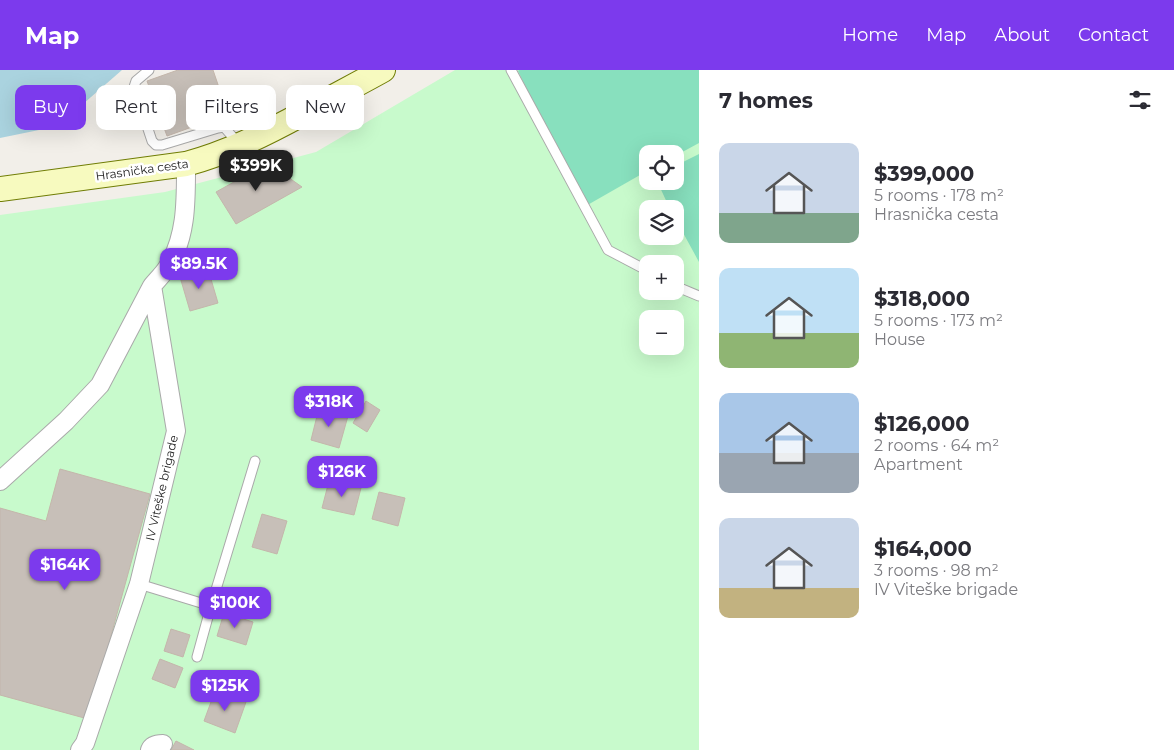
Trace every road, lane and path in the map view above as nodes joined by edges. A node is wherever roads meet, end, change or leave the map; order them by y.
1 (149, 70) edge
2 (383, 70) edge
3 (511, 70) edge
4 (240, 146) junction
5 (186, 164) junction
6 (0, 190) edge
7 (639, 266) edge
8 (152, 286) junction
9 (684, 290) edge
10 (699, 296) edge
11 (255, 462) dead end
12 (0, 481) edge
13 (139, 584) junction
14 (211, 606) junction
15 (197, 657) dead end
16 (80, 750) edge

1 - 4 lane
2 - 4 street, Hrasnička cesta
3 - 7 lane
4 - 5 street, Hrasnička cesta
5 - 6 street, Hrasnička cesta
5 - 8 street
8 - 12 street
8 - 13 street, IV Viteške brigade
9 - 10 lane
11 - 14 lane
13 - 14 lane
13 - 16 street, IV Viteške brigade
14 - 15 lane

